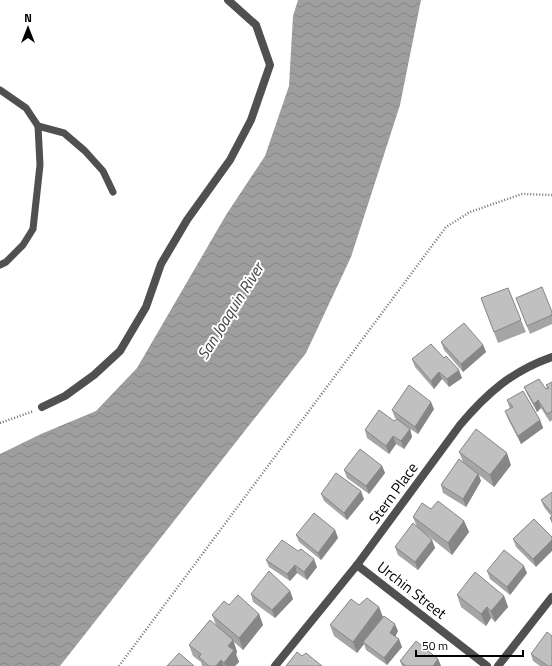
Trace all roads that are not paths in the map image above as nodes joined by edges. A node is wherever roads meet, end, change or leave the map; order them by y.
1 (228, 0) edge
2 (0, 90) edge
3 (38, 126) junction
4 (113, 192) dead end
5 (0, 265) edge
6 (552, 357) edge
7 (42, 408) road end
8 (357, 565) junction
9 (552, 597) edge
10 (275, 666) edge
11 (487, 666) edge
12 (498, 666) edge

1 - 7 street
2 - 3 lane
3 - 4 lane
3 - 5 lane
6 - 8 street, Stern Place
8 - 10 street, Stern Place
8 - 11 street, Urchin Street
9 - 12 street

